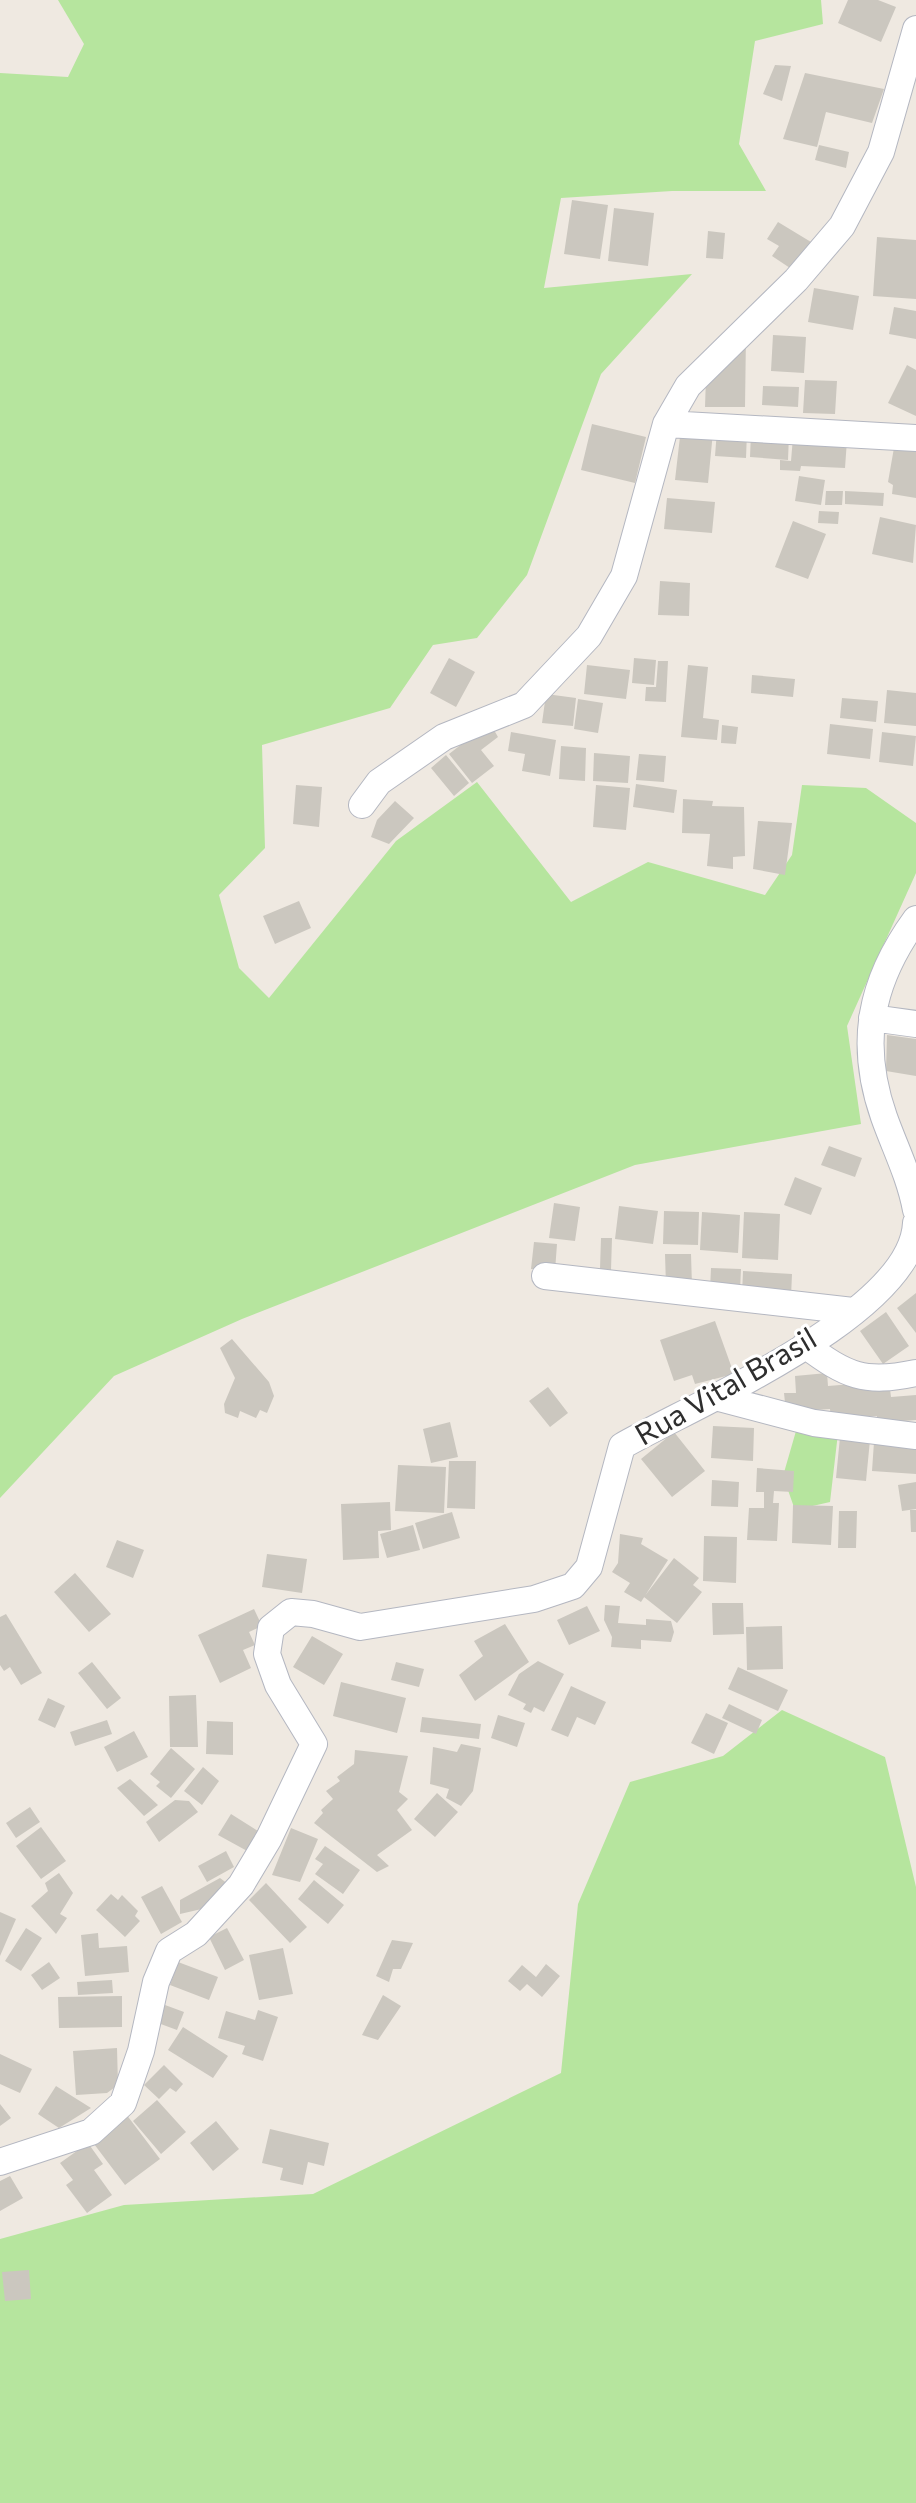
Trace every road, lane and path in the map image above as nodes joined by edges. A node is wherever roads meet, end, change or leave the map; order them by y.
1 (916, 29) edge
2 (666, 424) junction
3 (916, 438) edge
4 (362, 805) dead end
5 (916, 919) edge
6 (872, 1018) junction
7 (916, 1024) edge
8 (916, 1210) edge
9 (916, 1223) edge
10 (545, 1276) dead end
11 (853, 1311) junction
12 (805, 1345) junction
13 (916, 1373) edge
14 (719, 1398) junction
15 (916, 1436) edge
16 (0, 2162) edge

1 - 2 street
2 - 3 street
2 - 4 street
5 - 6 street
6 - 7 street
6 - 8 street
9 - 11 street, Rua Vital Brasil
10 - 11 street
11 - 12 street, Rua Vital Brasil
12 - 13 street
12 - 14 street, Rua Vital Brasil
14 - 15 street
14 - 16 street, Rua Vital Brasil

